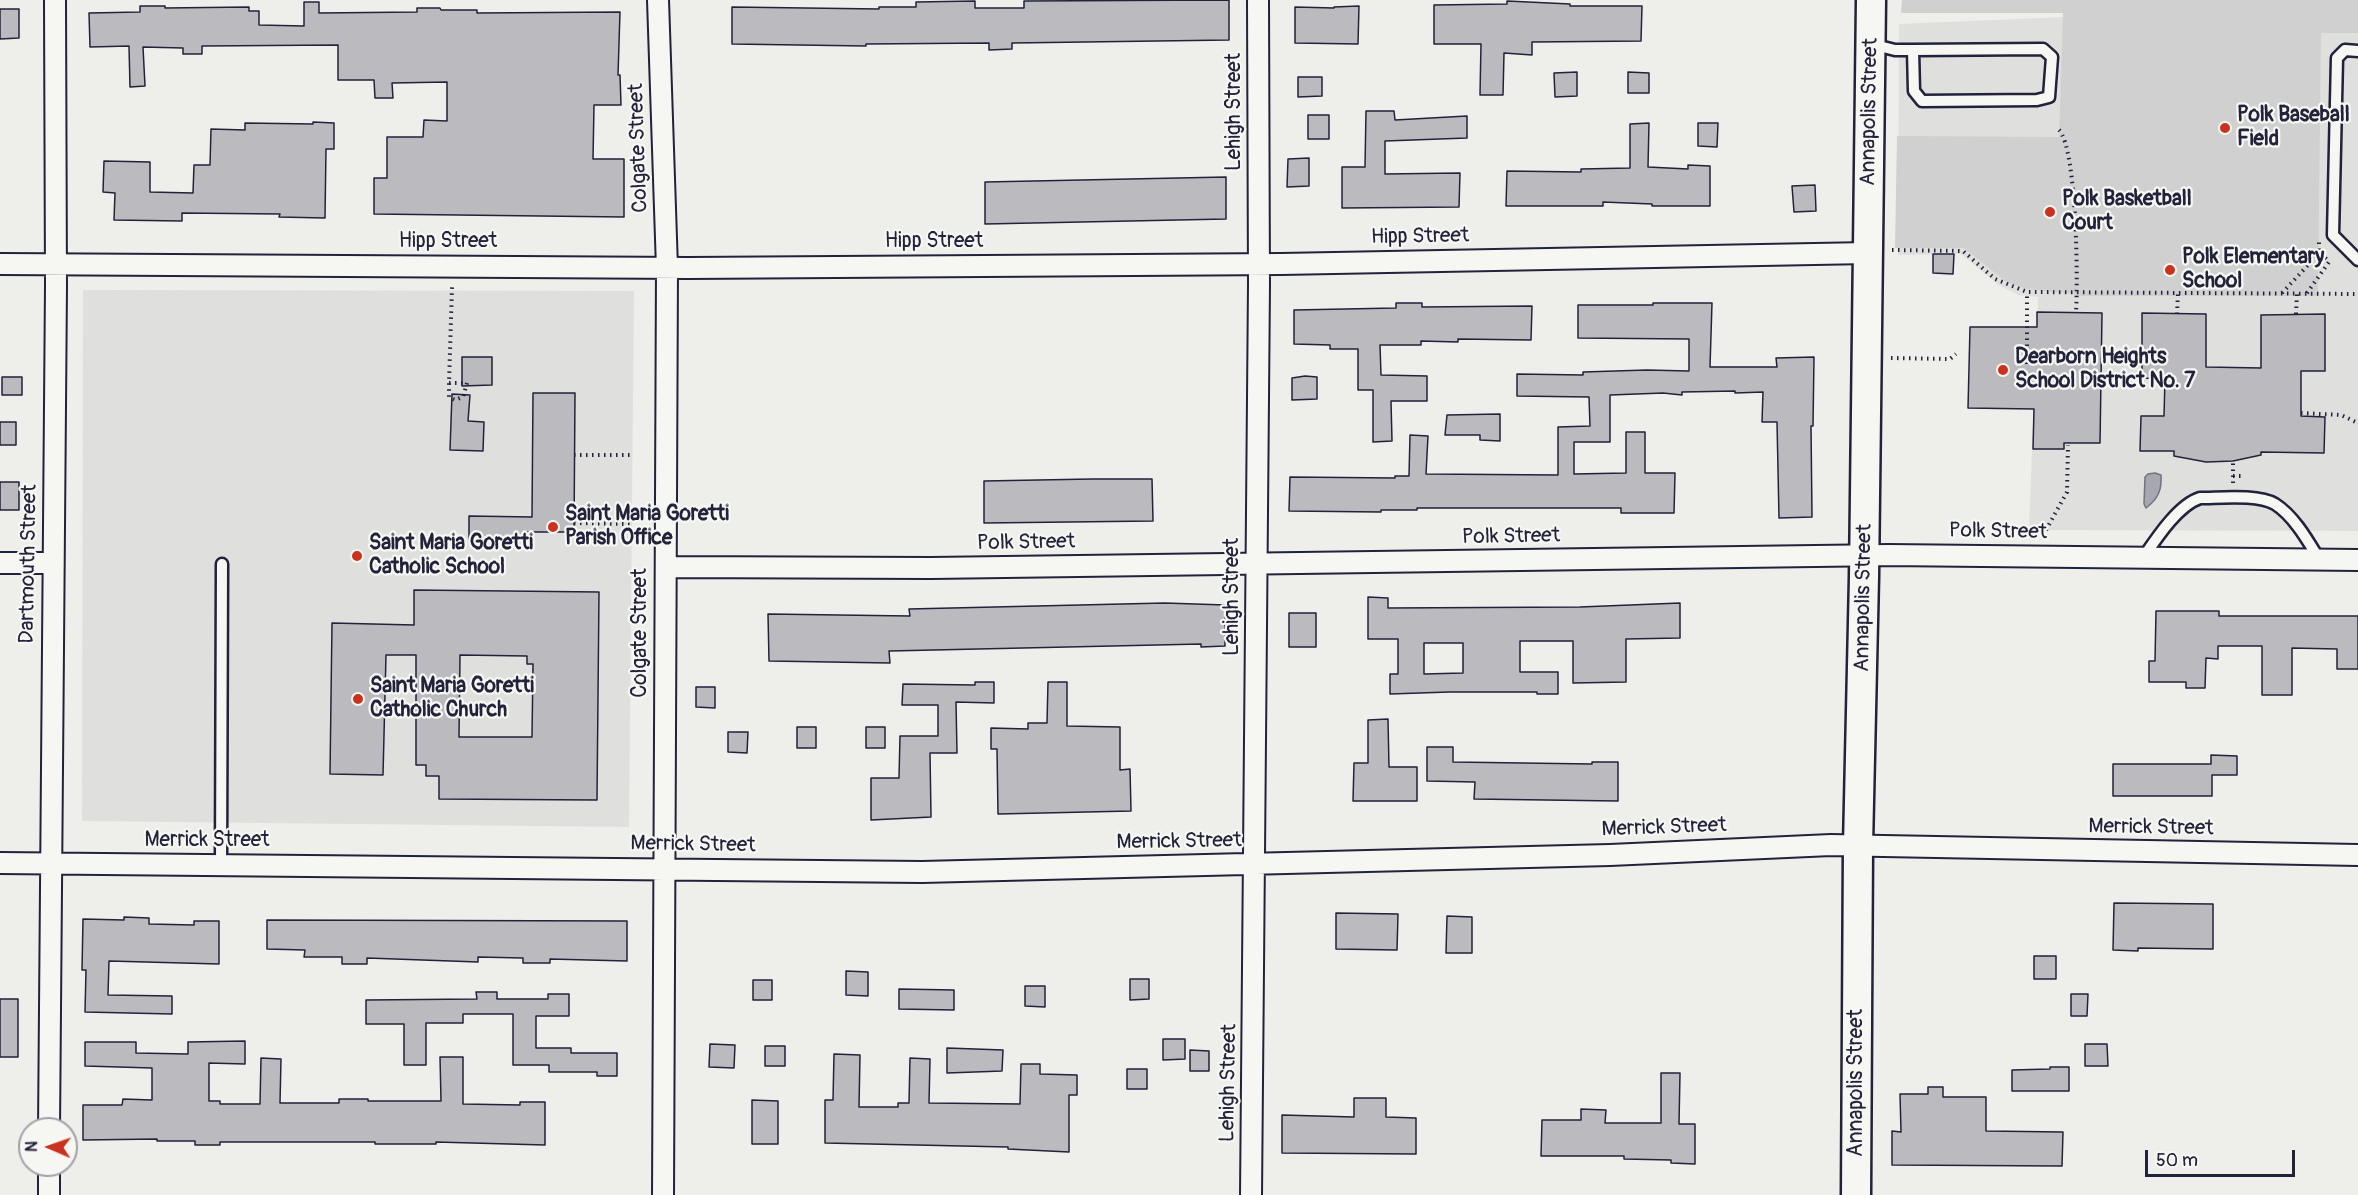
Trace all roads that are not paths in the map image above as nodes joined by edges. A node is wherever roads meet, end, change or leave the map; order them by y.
1 (56, 0) edge
2 (658, 0) edge
3 (1258, 0) edge
4 (1871, 0) edge
5 (1870, 44) junction
6 (1913, 50) junction
7 (2358, 51) edge
8 (1880, 252) junction
9 (2358, 260) edge
10 (0, 264) edge
11 (56, 264) junction
12 (1259, 264) junction
13 (667, 268) junction
14 (1864, 556) junction
15 (2143, 558) junction
16 (2319, 560) junction
17 (2358, 560) edge
18 (0, 563) edge
19 (52, 563) junction
20 (222, 564) dead end
21 (1257, 564) junction
22 (666, 567) junction
23 (1858, 846) junction
24 (2358, 855) edge
25 (0, 864) edge
26 (51, 864) junction
27 (1256, 864) junction
28 (221, 865) junction
29 (663, 868) junction
30 (50, 1117) edge
31 (49, 1177) edge
32 (49, 1195) edge
33 (663, 1195) edge
34 (1251, 1195) edge
35 (1856, 1195) edge

1 - 11 street, Dartmouth Street
2 - 13 street, Colgate Street
3 - 12 street, Lehigh Street
4 - 5 street, Annapolis Street
5 - 6 lane
5 - 8 street, Annapolis Street
6 - 6 lane
7 - 9 lane
8 - 12 street, Hipp Street
8 - 14 street, Annapolis Street
10 - 11 street, Hipp Street
11 - 13 street, Hipp Street
11 - 19 street, Dartmouth Street
12 - 13 street, Hipp Street
12 - 21 street, Lehigh Street
13 - 22 street, Colgate Street
14 - 15 street, Polk Street
14 - 21 street, Polk Street
14 - 23 street, Annapolis Street
15 - 16 street, Polk Street
15 - 16 lane
16 - 17 street, Polk Street
18 - 19 street
19 - 26 street, Dartmouth Street
20 - 28 lane
21 - 22 street, Polk Street
21 - 27 street, Lehigh Street
22 - 29 street, Colgate Street
23 - 24 street, Merrick Street
23 - 27 street, Merrick Street
23 - 35 street, Annapolis Street
25 - 26 street, Merrick Street
26 - 28 street, Merrick Street
26 - 30 street, Dartmouth Street
27 - 29 street, Merrick Street
27 - 34 street, Lehigh Street
28 - 29 street, Merrick Street
29 - 33 street, Colgate Street
31 - 32 street

